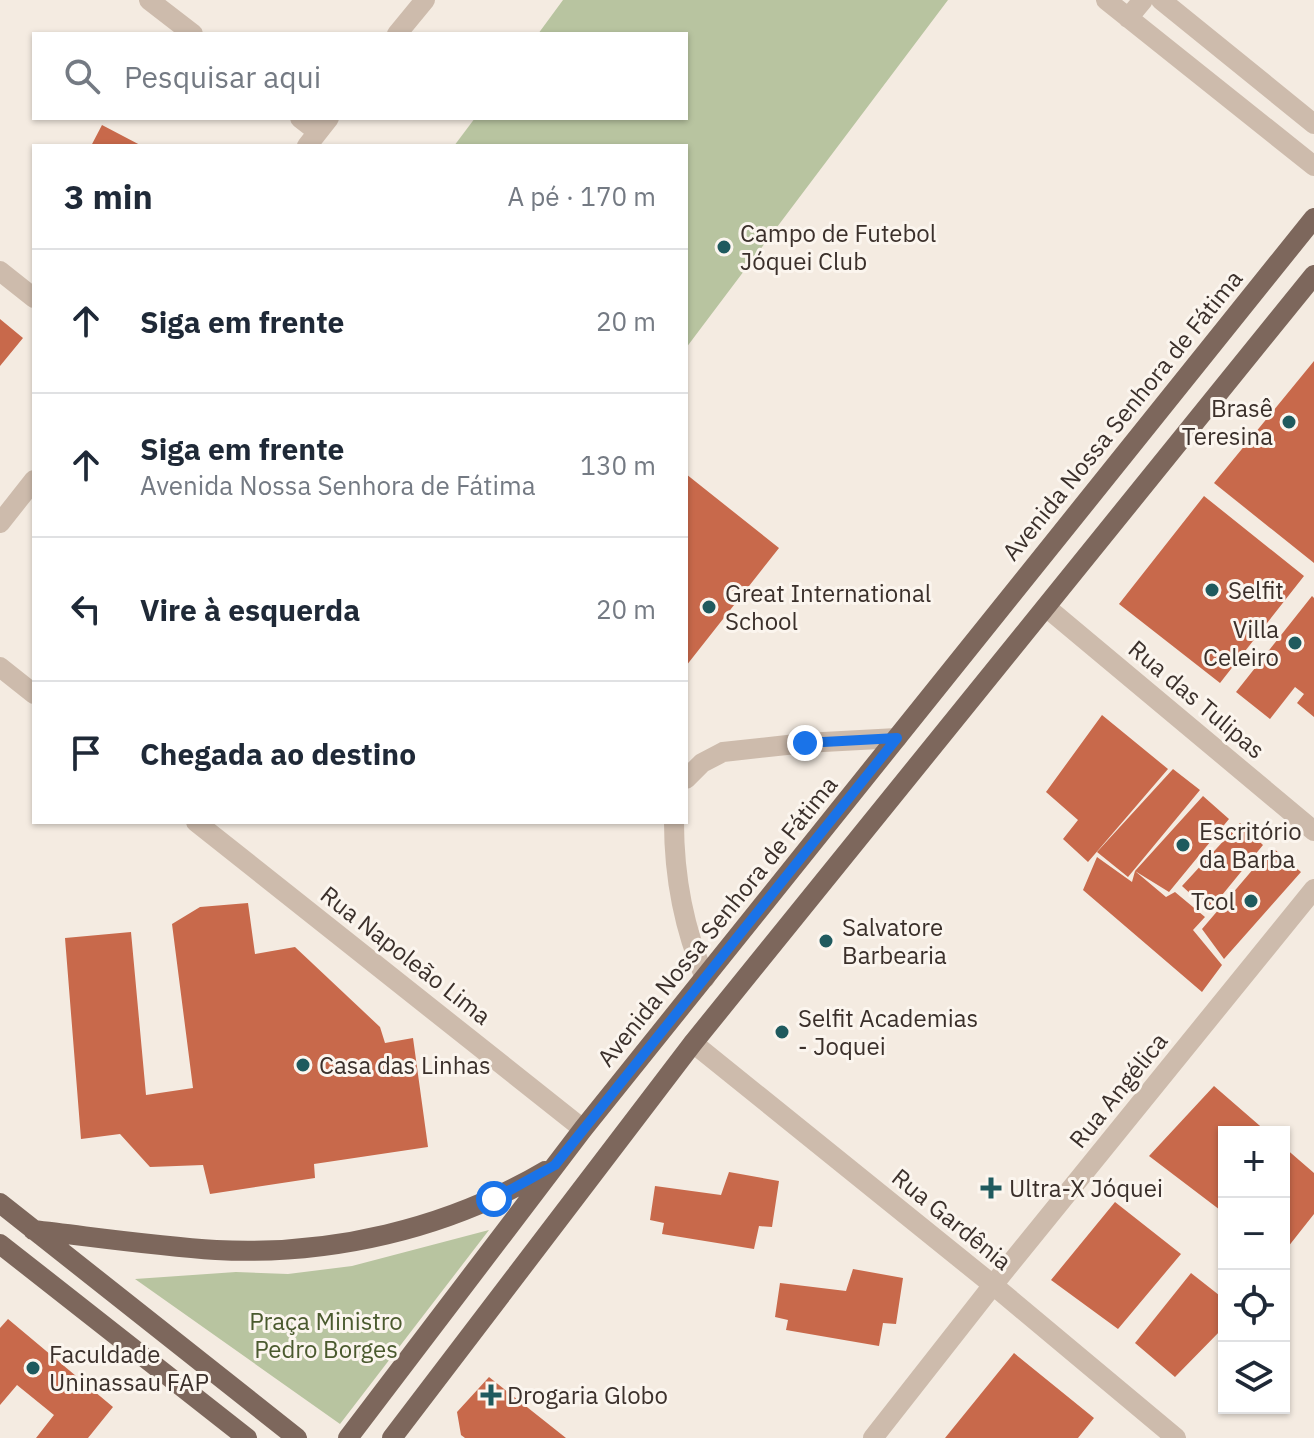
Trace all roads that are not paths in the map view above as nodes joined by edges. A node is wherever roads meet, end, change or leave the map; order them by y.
1 (149, 0) edge
2 (425, 0) edge
3 (1106, 0) edge
4 (1143, 0) edge
5 (1161, 0) edge
6 (1128, 18) junction
7 (190, 32) edge
8 (399, 32) edge
9 (1314, 124) edge
10 (1314, 166) edge
11 (1314, 218) edge
12 (0, 271) edge
13 (1314, 275) edge
14 (32, 296) edge
15 (32, 483) edge
16 (0, 523) edge
17 (1046, 607) junction
18 (0, 667) edge
19 (32, 692) edge
20 (897, 738) junction
21 (688, 777) edge
22 (199, 824) edge
23 (674, 824) edge
24 (1314, 831) edge
25 (1314, 889) edge
26 (705, 978) junction
27 (693, 1043) junction
28 (583, 1129) junction
29 (555, 1165) junction
30 (0, 1203) edge
31 (33, 1230) junction
32 (1, 1245) edge
33 (993, 1285) junction
34 (247, 1438) edge
35 (297, 1438) edge
36 (348, 1438) edge
37 (392, 1438) edge
38 (873, 1438) edge
39 (1176, 1438) edge

1 - 7 street
2 - 8 street
3 - 6 street
4 - 6 street
5 - 9 street
6 - 10 street
11 - 20 main road, Avenida Nossa Senhora de Fátima
12 - 14 street
13 - 17 main road
15 - 16 street
17 - 24 street, Rua das Tulipas
17 - 27 main road
18 - 19 street
20 - 21 street
20 - 26 main road, Avenida Nossa Senhora de Fátima
22 - 28 street, Rua Napoleão Lima
23 - 26 street
25 - 33 street, Rua Angélica
26 - 28 main road, Avenida Nossa Senhora de Fátima
27 - 33 street, Rua Gardênia
27 - 37 main road
28 - 29 main road, Avenida Nossa Senhora de Fátima
29 - 31 main road
29 - 36 main road, Avenida Nossa Senhora de Fátima
30 - 31 main road
31 - 35 main road
32 - 34 main road
33 - 38 street, Rua Angélica
33 - 39 street, Rua Gardênia

